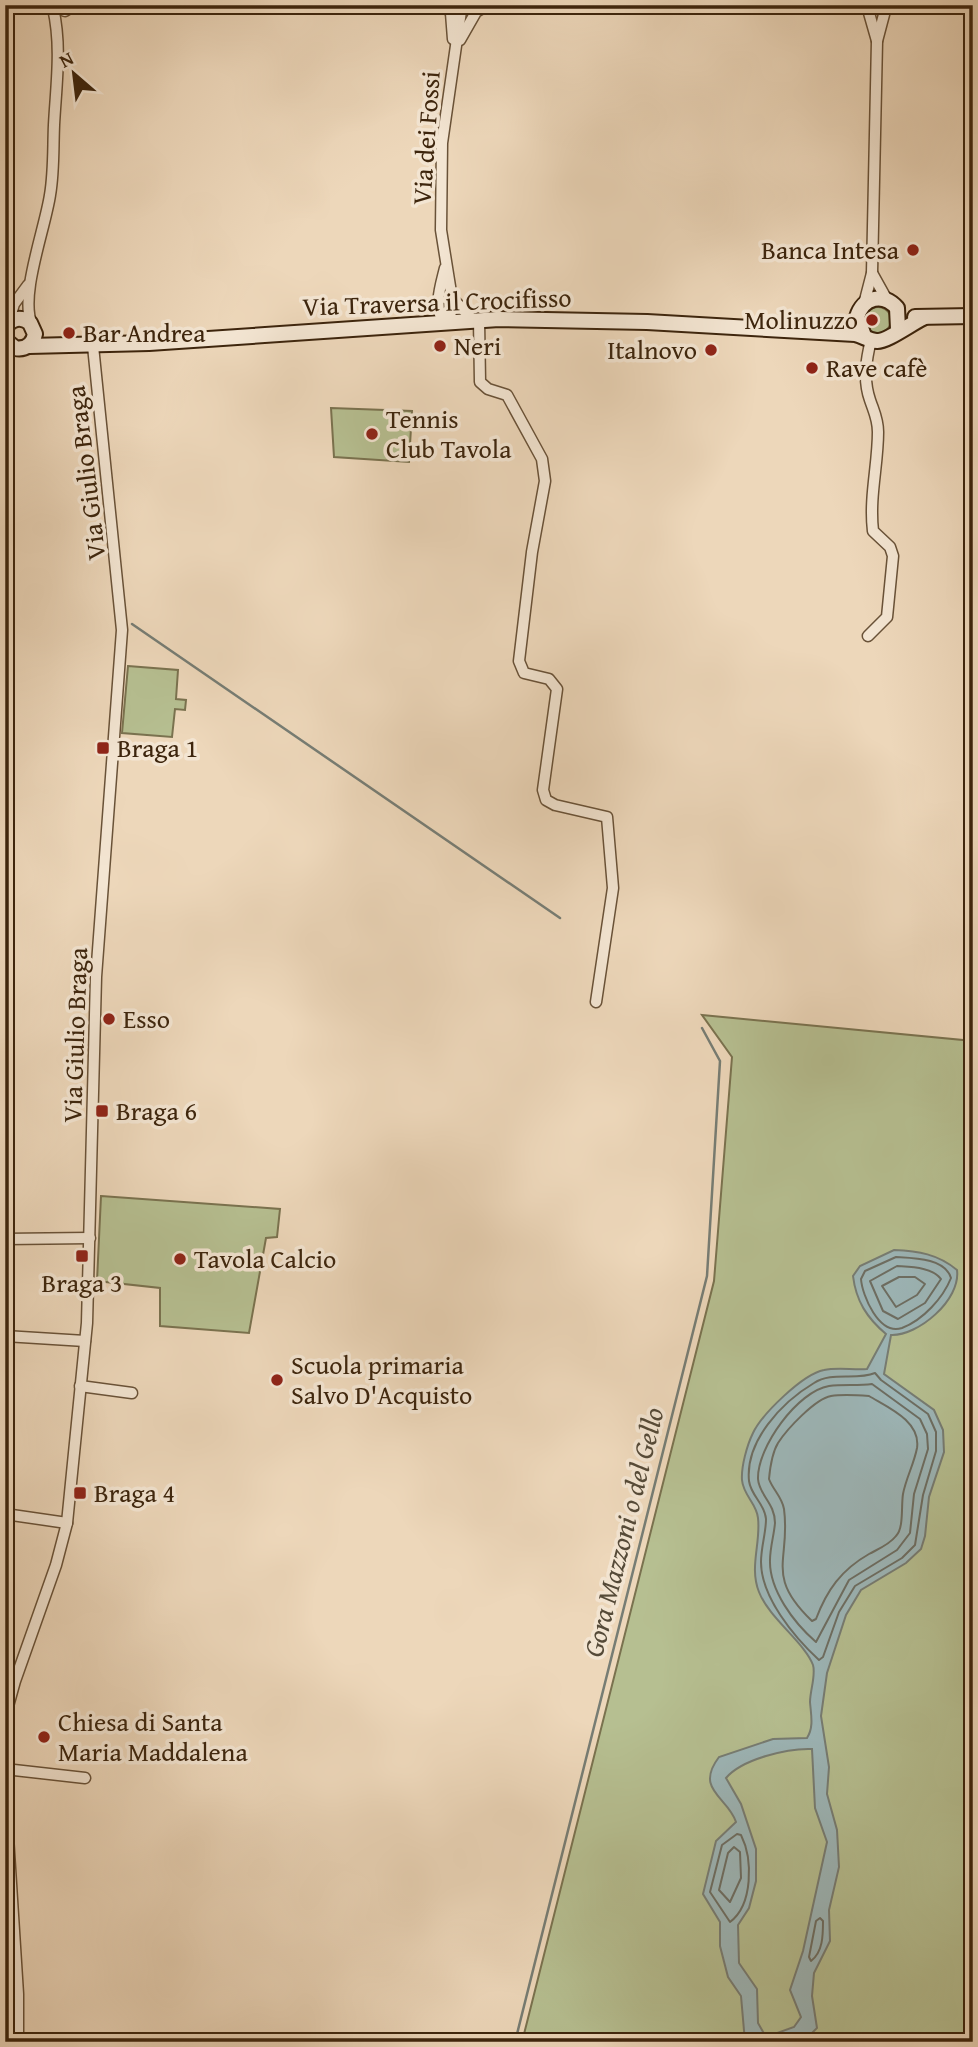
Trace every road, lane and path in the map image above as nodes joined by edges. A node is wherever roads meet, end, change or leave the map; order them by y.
1 (444, 5) edge
2 (474, 5) edge
3 (488, 5) edge
4 (866, 6) edge
5 (887, 6) edge
6 (52, 7) edge
7 (72, 8) edge
8 (457, 8) edge
9 (59, 35) junction
10 (877, 41) junction
11 (455, 50) junction
12 (445, 268) junction
13 (872, 273) junction
14 (30, 282) junction
15 (451, 297) junction
16 (438, 300) junction
17 (887, 300) junction
18 (864, 304) junction
19 (973, 316) edge
20 (476, 320) junction
21 (426, 322) junction
22 (899, 322) junction
23 (444, 323) junction
24 (6, 326) edge
25 (864, 334) junction
26 (20, 340) edge
27 (93, 346) junction
28 (868, 636) dead end
29 (596, 1002) dead end
30 (90, 1238) junction
31 (5, 1239) edge
32 (5, 1336) edge
33 (85, 1341) junction
34 (79, 1386) junction
35 (132, 1393) dead end
36 (5, 1514) edge
37 (66, 1522) junction
38 (5, 1717) edge
39 (5, 1769) edge
40 (85, 1778) dead end
41 (5, 1789) edge
42 (6, 1833) edge
43 (18, 2042) edge

1 - 11 street
2 - 8 street
3 - 11 street
4 - 5 street
4 - 10 street
5 - 10 street
6 - 7 street
6 - 9 street
7 - 9 street
8 - 11 street, Via dei Fossi
9 - 14 street
10 - 13 street
11 - 12 street, Via dei Fossi
12 - 15 street, Via dei Fossi
12 - 16 street, Via dei Fossi
13 - 17 street
13 - 18 street
14 - 24 street
14 - 26 street
15 - 20 street
15 - 23 street, Via dei Fossi
16 - 21 street, Via dei Fossi
16 - 23 street, Via dei Fossi
17 - 18 street
17 - 22 street
18 - 25 street
19 - 22 street, Via Traversa il Crocifisso
20 - 23 street, Via Traversa il Crocifisso
20 - 25 street, Via Traversa il Crocifisso
20 - 29 street
21 - 23 street, Via Traversa il Crocifisso
21 - 27 street, Via Traversa il Crocifisso
22 - 25 street, Via Traversa il Crocifisso
24 - 26 street, Via Traversa il Crocifisso
25 - 28 street
26 - 27 street, Via Traversa il Crocifisso
27 - 30 street, Via Giulio Braga
30 - 31 street
30 - 33 street, Via Giulio Braga
32 - 33 street
33 - 34 street, Via Giulio Braga
34 - 35 street
34 - 37 street, Via Giulio Braga
36 - 37 street
37 - 38 street, Via Giulio Braga
39 - 40 street
41 - 42 street
42 - 43 street

